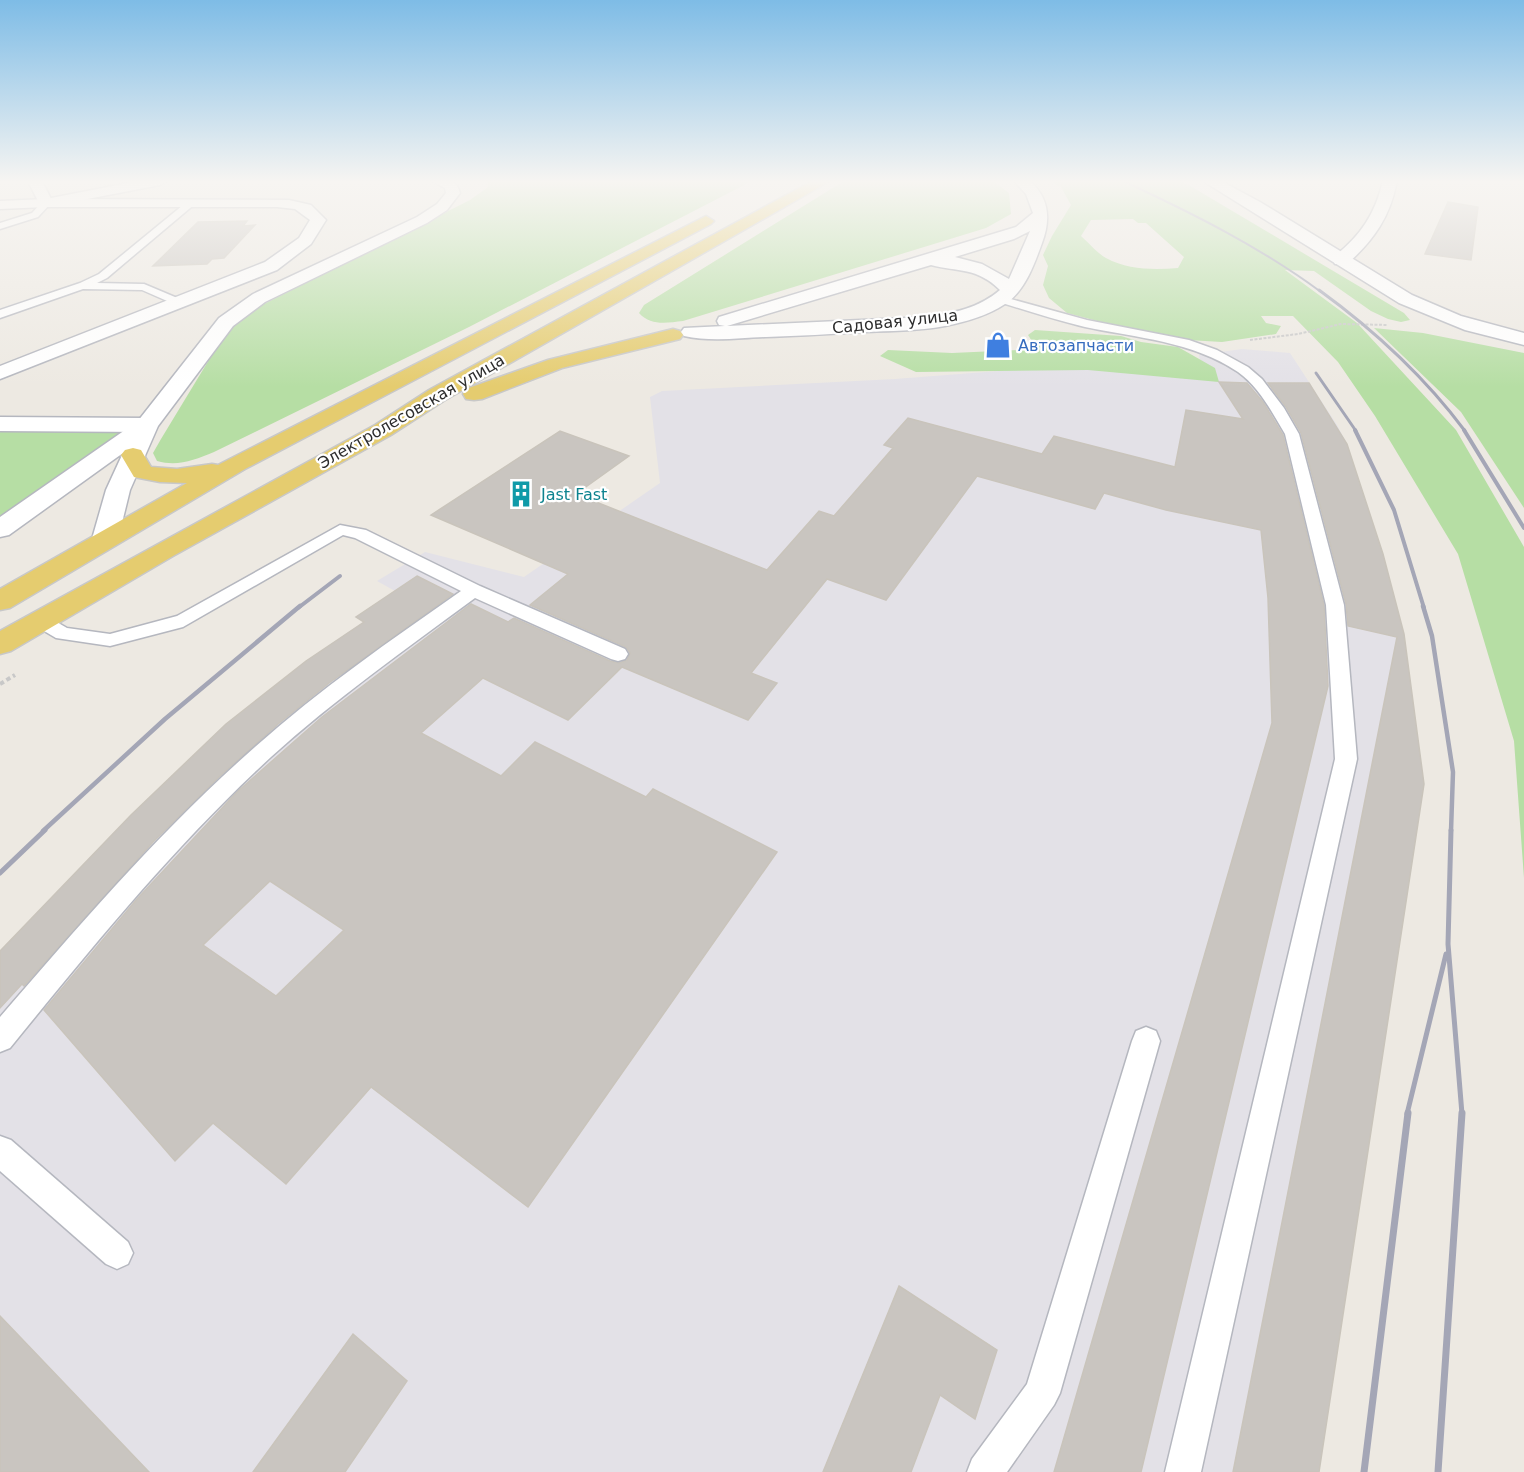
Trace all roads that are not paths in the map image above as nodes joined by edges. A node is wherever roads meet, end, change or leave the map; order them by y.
1 (135, 250) edge
2 (294, 250) edge
3 (362, 250) edge
4 (651, 250) edge
5 (715, 250) edge
6 (964, 250) edge
7 (1031, 250) edge
8 (1325, 250) edge
9 (1353, 250) edge
10 (1341, 260) junction
11 (928, 261) junction
12 (82, 286) junction
13 (828, 290) junction
14 (1004, 295) junction
15 (178, 302) junction
16 (0, 314) edge
17 (609, 317) junction
18 (874, 325) junction
19 (682, 334) junction
20 (1524, 339) edge
21 (0, 373) edge
22 (0, 424) edge
23 (147, 425) junction
24 (383, 430) junction
25 (133, 455) junction
26 (237, 464) junction
27 (0, 529) edge
28 (105, 539) junction
29 (140, 563) junction
30 (474, 590) junction
31 (0, 601) edge
32 (41, 621) junction
33 (0, 644) edge
34 (618, 654) dead end
35 (0, 1038) edge
36 (1146, 1041) dead end
37 (0, 1150) edge
38 (117, 1253) dead end
39 (985, 1472) edge
40 (1183, 1472) edge

1 - 12 lane
2 - 15 street
3 - 23 street
4 - 26 main road, Электролесовская улица
5 - 17 main road, Электролесовская улица
6 - 11 street, Садовая улица
7 - 14 street
8 - 10 street
9 - 10 street
10 - 20 street
11 - 13 street, Садовая улица
11 - 14 street
12 - 15 lane
12 - 16 lane
13 - 18 street
13 - 19 street, Садовая улица
14 - 18 street, Садовая улица
14 - 40 lane
15 - 21 street
17 - 19 main road
17 - 24 main road, Электролесовская улица
18 - 19 street, Садовая улица
19 - 24 main road
22 - 23 street
23 - 25 street
23 - 27 street
24 - 29 main road, Электролесовская улица
25 - 26 main road
25 - 28 street
26 - 28 main road, Электролесовская улица
28 - 29 main road
28 - 31 main road, Электролесовская улица
29 - 32 main road, Электролесовская улица
30 - 32 lane
30 - 34 lane
30 - 35 lane
32 - 33 main road, Электролесовская улица
36 - 39 lane
37 - 38 lane

